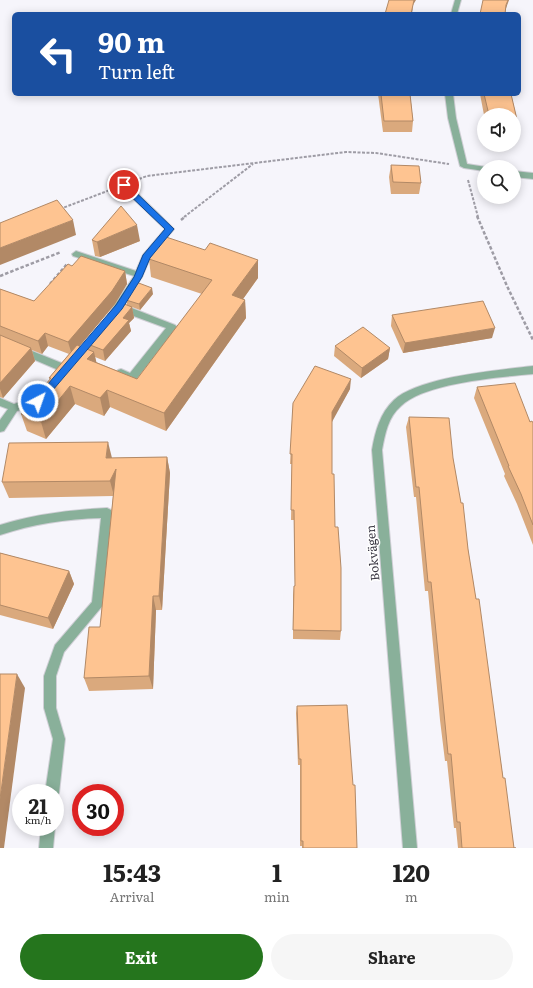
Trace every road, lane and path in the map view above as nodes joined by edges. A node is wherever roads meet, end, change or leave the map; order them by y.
1 (458, 0) edge
2 (455, 12) edge
3 (449, 96) edge
4 (253, 163) junction
5 (464, 166) junction
6 (477, 168) edge
7 (521, 175) edge
8 (533, 176) edge
9 (124, 185) junction
10 (58, 209) edge
11 (170, 229) junction
12 (66, 250) dead end
13 (76, 254) joint
14 (139, 275) junction
15 (0, 276) edge
16 (46, 289) edge
17 (119, 307) junction
18 (108, 319) edge
19 (533, 340) edge
20 (0, 341) edge
21 (66, 369) edge
22 (112, 370) edge
23 (533, 370) edge
24 (48, 391) edge
25 (0, 402) edge
26 (14, 408) junction
27 (0, 428) edge
28 (0, 530) edge
29 (53, 784) edge
30 (47, 836) edge
31 (46, 848) edge
32 (410, 848) edge

1 - 2 street
3 - 5 street
4 - 5 path
4 - 9 path
4 - 11 path
5 - 6 street
5 - 19 path
7 - 8 street
9 - 10 path
9 - 11 street
11 - 14 street
12 - 15 path
13 - 14 street
13 - 16 path
14 - 17 street
17 - 18 street
17 - 22 street
20 - 21 street
23 - 32 street, Bokvägen
24 - 26 street
25 - 26 street
26 - 27 street
28 - 29 street
30 - 31 street

